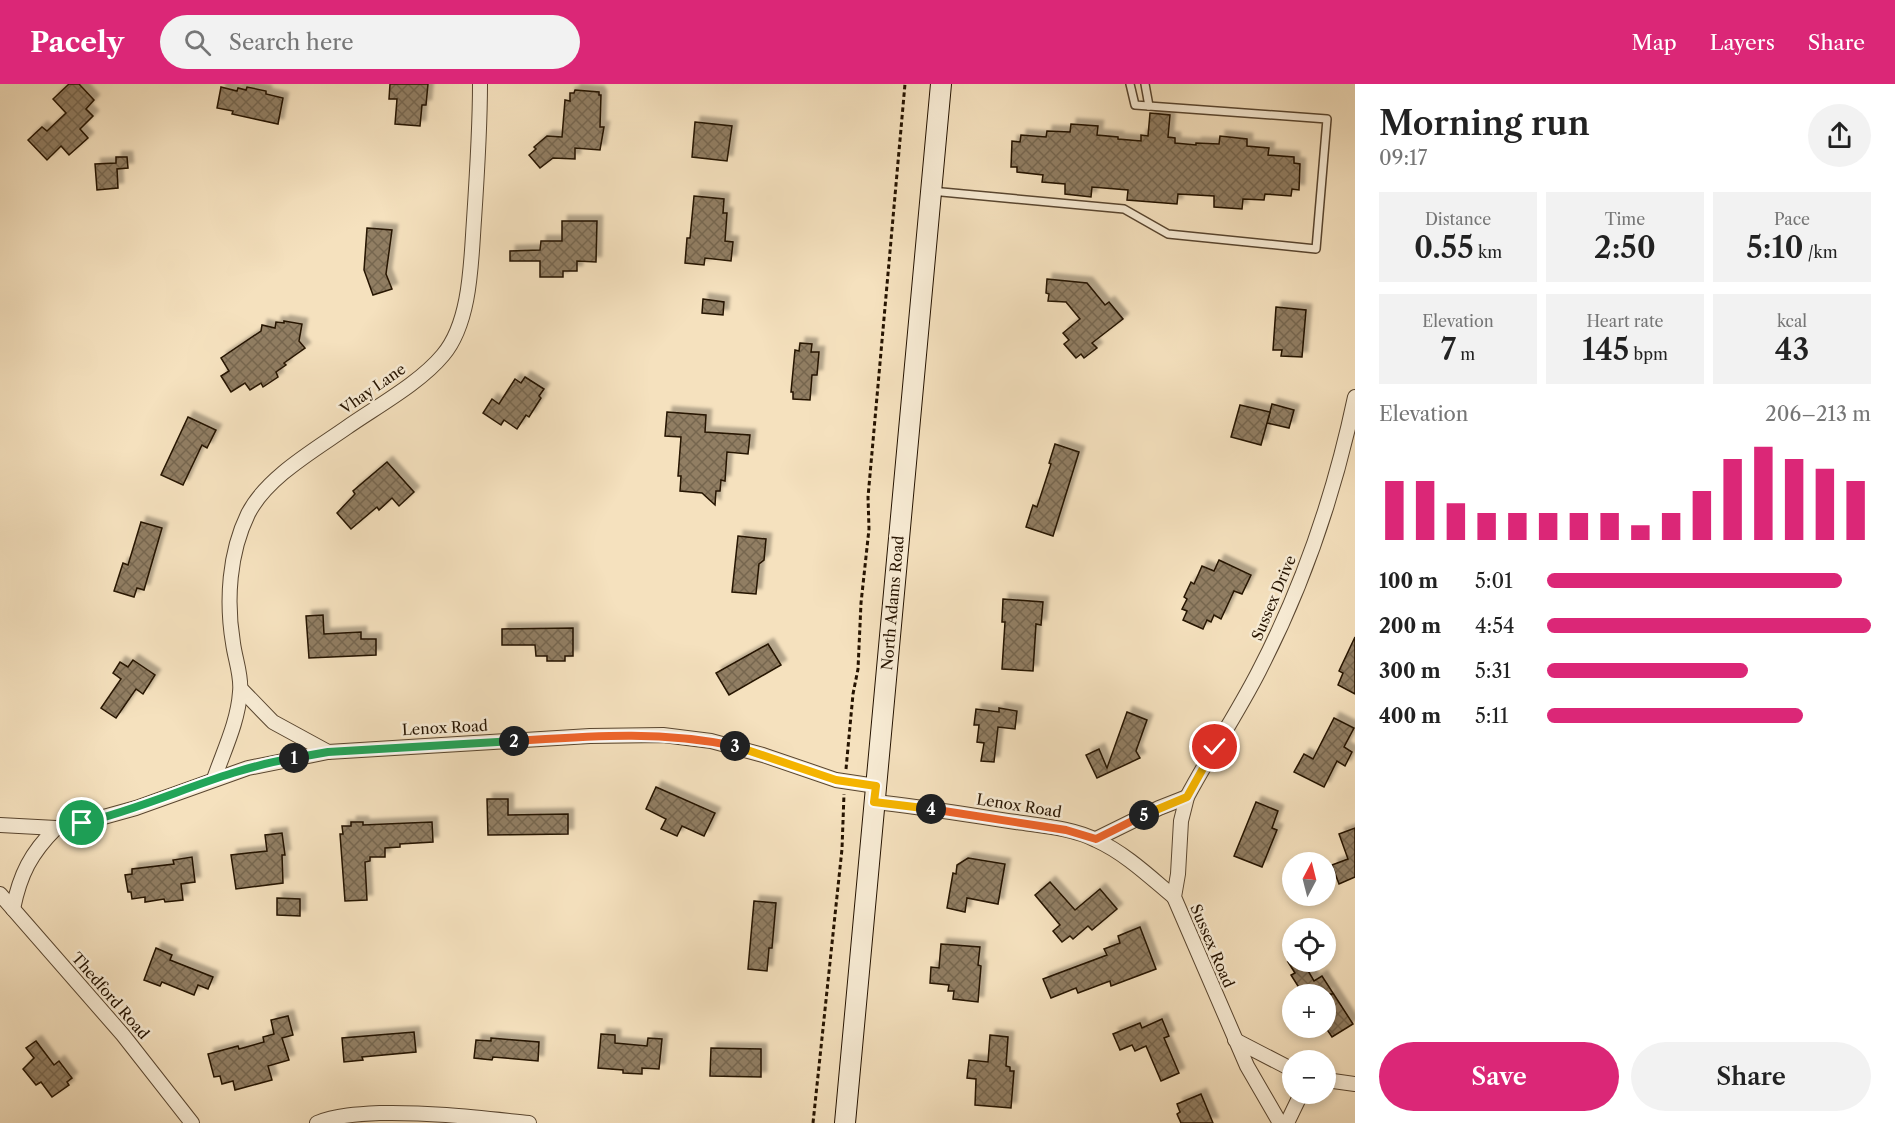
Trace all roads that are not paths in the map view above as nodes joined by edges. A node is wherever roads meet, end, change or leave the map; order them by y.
1 (480, 84) edge
2 (941, 84) edge
3 (1130, 84) edge
4 (1145, 84) edge
5 (1149, 106) junction
6 (931, 191) junction
7 (1355, 397) edge
8 (241, 689) junction
9 (328, 752) junction
10 (214, 778) junction
11 (875, 794) junction
12 (1187, 797) junction
13 (0, 825) edge
14 (56, 828) junction
15 (1096, 839) junction
16 (0, 894) edge
17 (1173, 897) junction
18 (13, 909) junction
19 (1234, 1040) junction
20 (1282, 1064) edge
21 (1336, 1081) edge
22 (1355, 1084) edge
23 (1296, 1104) edge
24 (192, 1123) edge
25 (317, 1123) edge
26 (530, 1123) edge
27 (845, 1123) edge
28 (1280, 1123) edge
29 (1287, 1123) edge

1 - 8 street, Vhay Lane
2 - 6 street, North Adams Road
3 - 5 lane
4 - 5 lane
5 - 6 lane
6 - 11 street, North Adams Road
7 - 12 street, Sussex Drive
8 - 9 street
8 - 10 street, Vhay Lane
9 - 10 street, Lenox Road
9 - 11 street, Lenox Road
10 - 14 street, Lenox Road
11 - 15 street, Lenox Road
11 - 27 street, North Adams Road
12 - 15 street
12 - 17 street, Sussex Road
13 - 14 street, Lenox Road
14 - 18 street
15 - 17 street, Lenox Road
16 - 18 street, Thedford Road
17 - 19 street, Sussex Road
18 - 24 street, Thedford Road
19 - 20 street
19 - 28 street, Sussex Road
21 - 22 street
23 - 29 street
25 - 26 street

